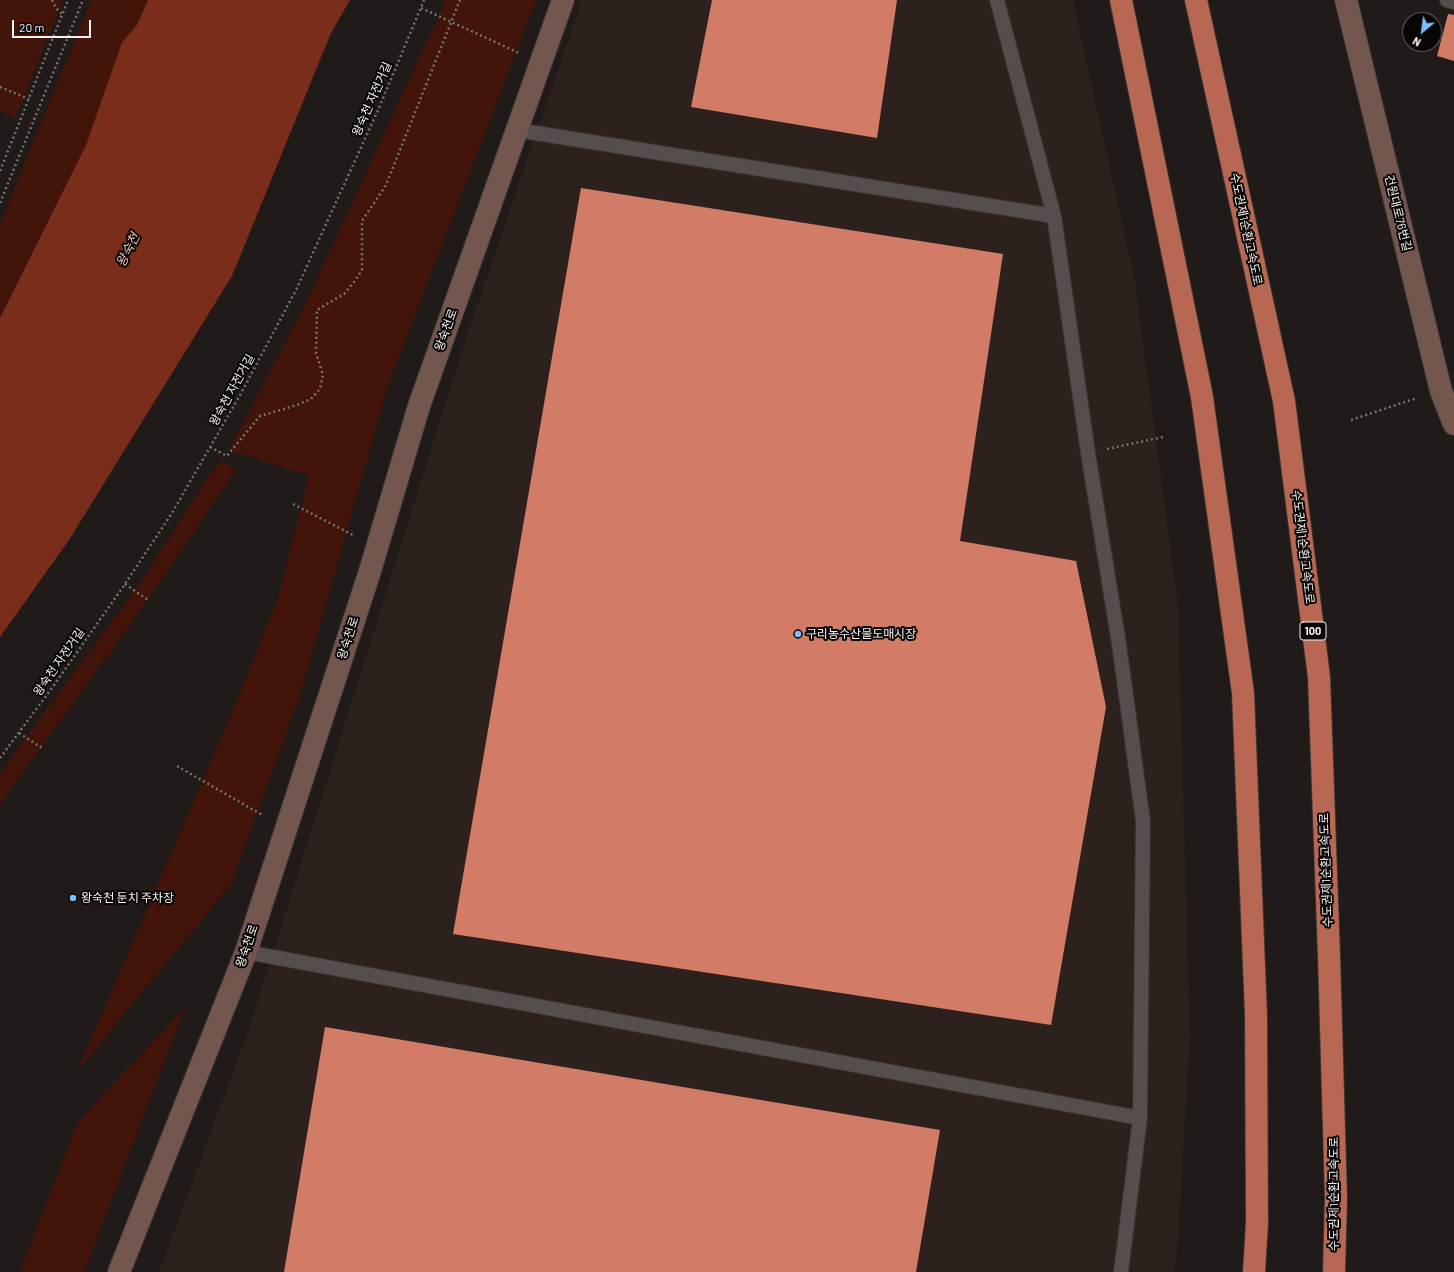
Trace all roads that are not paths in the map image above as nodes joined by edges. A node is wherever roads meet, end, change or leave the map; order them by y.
1 (563, 0) edge
2 (997, 0) edge
3 (1121, 0) edge
4 (1196, 0) edge
5 (1346, 0) edge
6 (1448, 0) edge
7 (1454, 2) edge
8 (517, 130) junction
9 (1054, 216) junction
10 (1454, 424) edge
11 (246, 952) junction
12 (1140, 1118) junction
13 (119, 1272) edge
14 (1121, 1272) edge
15 (1254, 1272) edge
16 (1334, 1272) edge

1 - 8 street, 왕숙천로
2 - 9 lane
3 - 15 highway
4 - 16 highway, 수도권제1순환고속도로 / 100
5 - 10 street, 건원대로76번길
6 - 7 lane
8 - 9 lane
8 - 11 street, 왕숙천로
9 - 12 lane
11 - 12 lane
11 - 13 street, 왕숙천로
12 - 14 lane

